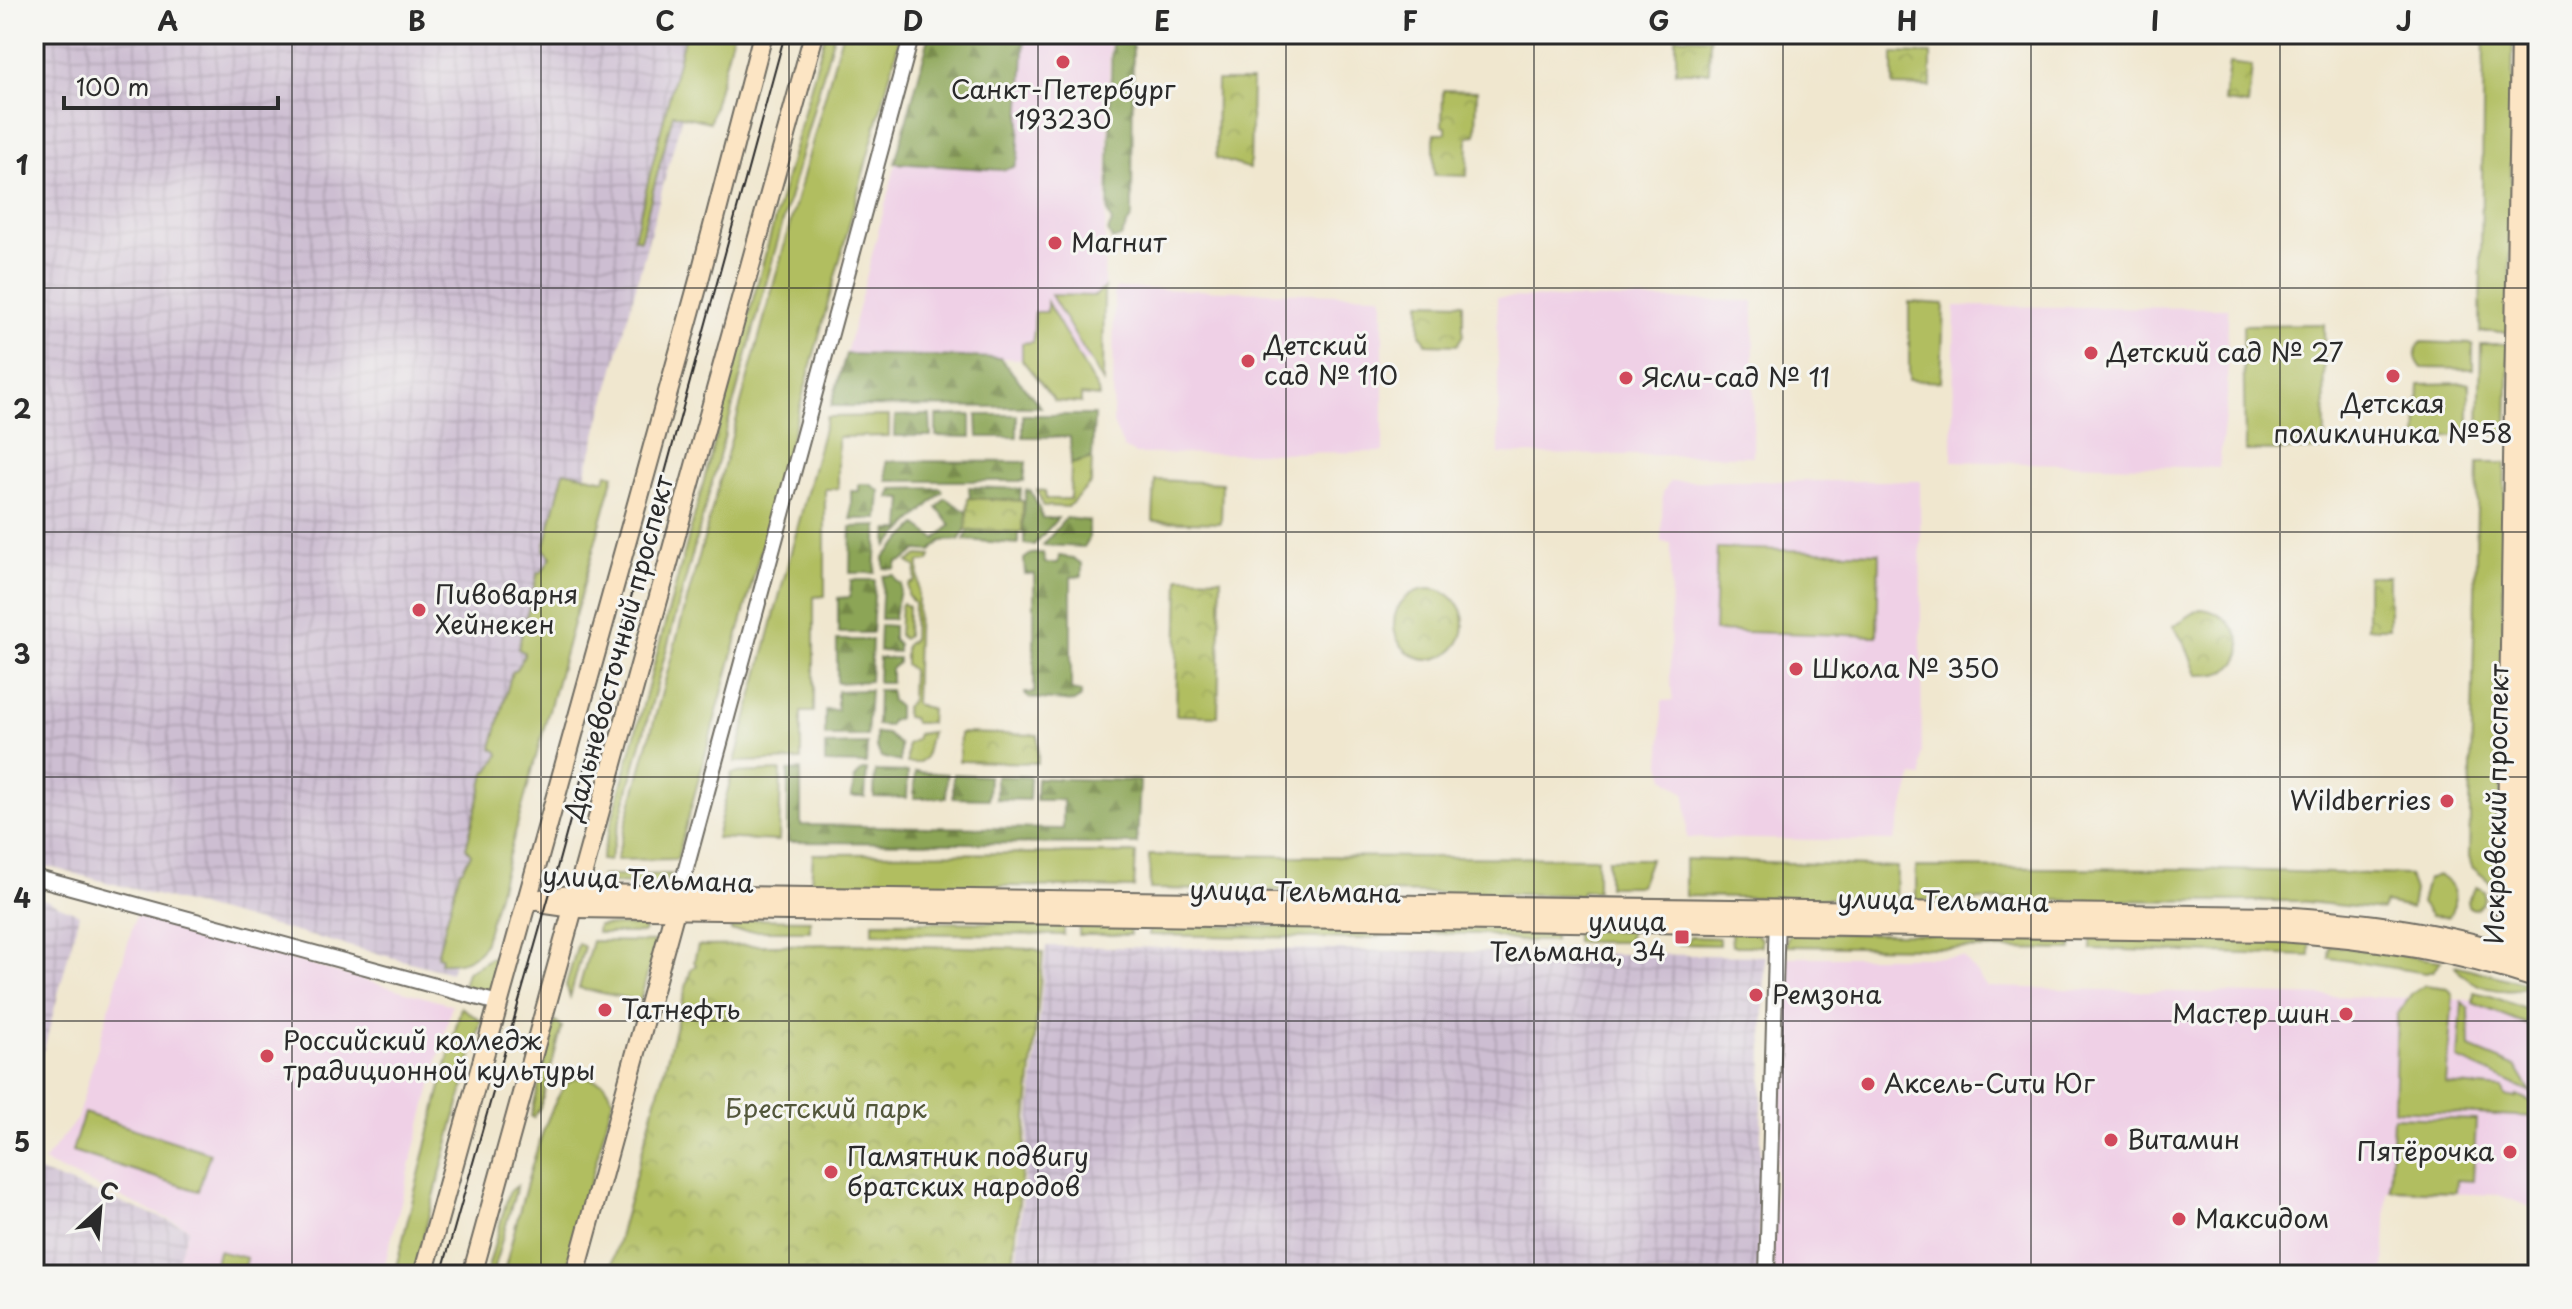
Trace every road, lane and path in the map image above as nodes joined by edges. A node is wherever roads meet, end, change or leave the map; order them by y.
1 (763, 34) edge
2 (814, 34) edge
3 (912, 34) edge
4 (2520, 34) edge
5 (2535, 34) edge
6 (34, 877) edge
7 (527, 901) junction
8 (576, 901) junction
9 (677, 902) junction
10 (1777, 917) junction
11 (2518, 960) edge
12 (2538, 979) edge
13 (498, 1003) junction
14 (423, 1275) edge
15 (472, 1275) edge
16 (575, 1275) edge
17 (1767, 1275) edge

1 - 7 street, Дальневосточный проспект
2 - 8 street, Дальневосточный проспект
3 - 9 street
4 - 11 street, Искровский проспект
5 - 11 street, Искровский проспект
6 - 13 street
7 - 8 street, улица Тельмана
7 - 13 street, Дальневосточный проспект
8 - 9 street, улица Тельмана
8 - 15 street, Дальневосточный проспект
9 - 10 street, улица Тельмана
9 - 16 street
10 - 11 street, улица Тельмана
10 - 17 street
11 - 12 street, улица Тельмана
13 - 14 street, Дальневосточный проспект

